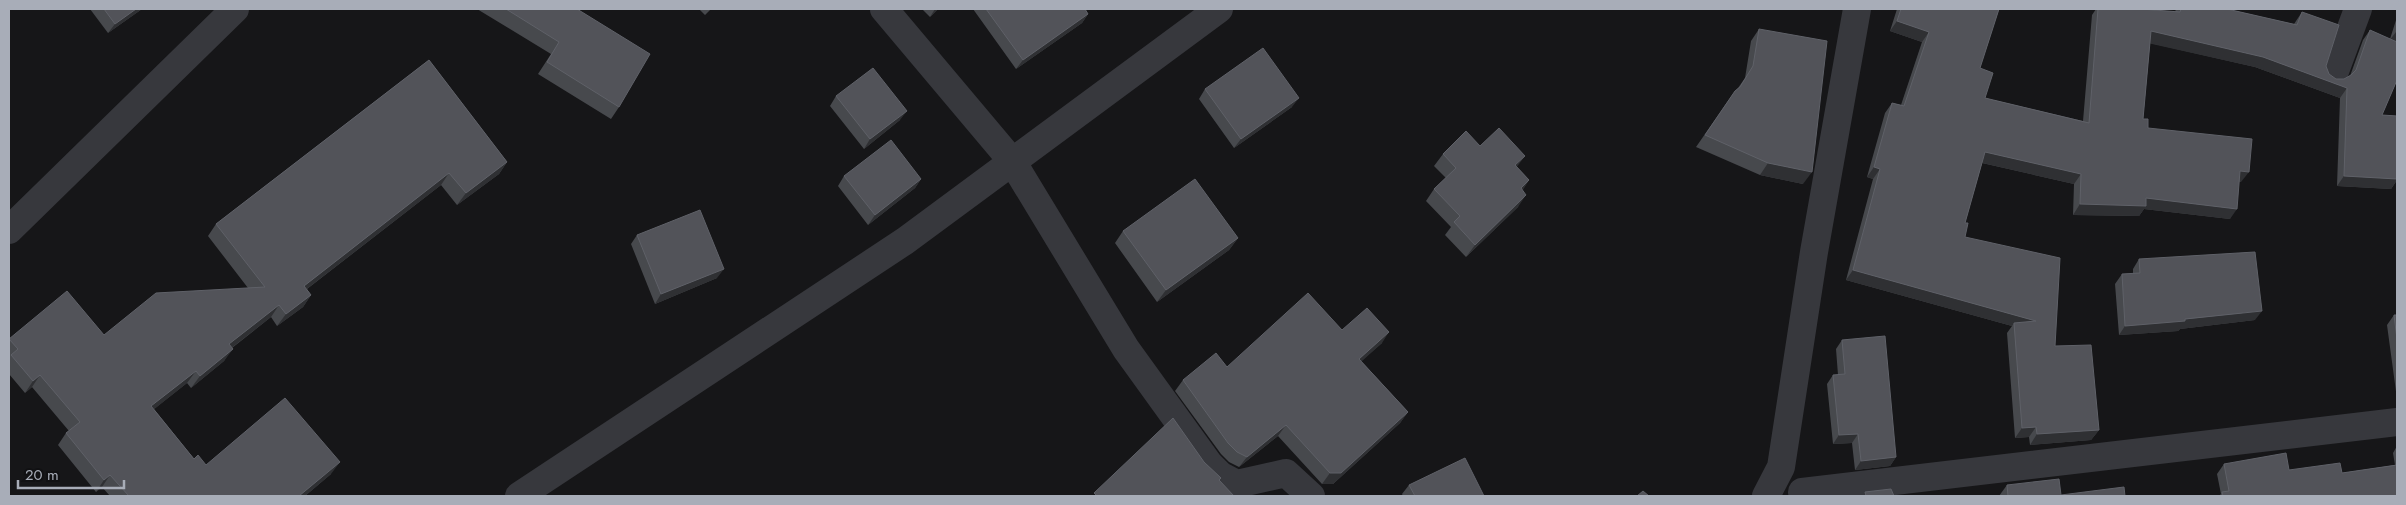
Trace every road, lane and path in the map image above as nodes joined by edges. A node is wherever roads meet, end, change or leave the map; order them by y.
1 (235, 9) edge
2 (884, 9) edge
3 (1219, 9) edge
4 (1857, 9) edge
5 (2358, 9) edge
6 (2334, 74) dead end
7 (1012, 161) junction
8 (9, 230) edge
9 (2397, 422) edge
10 (1780, 467) junction
11 (1803, 494) edge
12 (520, 496) edge
13 (1311, 496) edge
14 (1766, 496) edge

1 - 8 street
2 - 7 street
3 - 7 street
4 - 10 street
5 - 6 street
7 - 12 street
7 - 13 street
9 - 11 street
10 - 11 street
10 - 14 street

